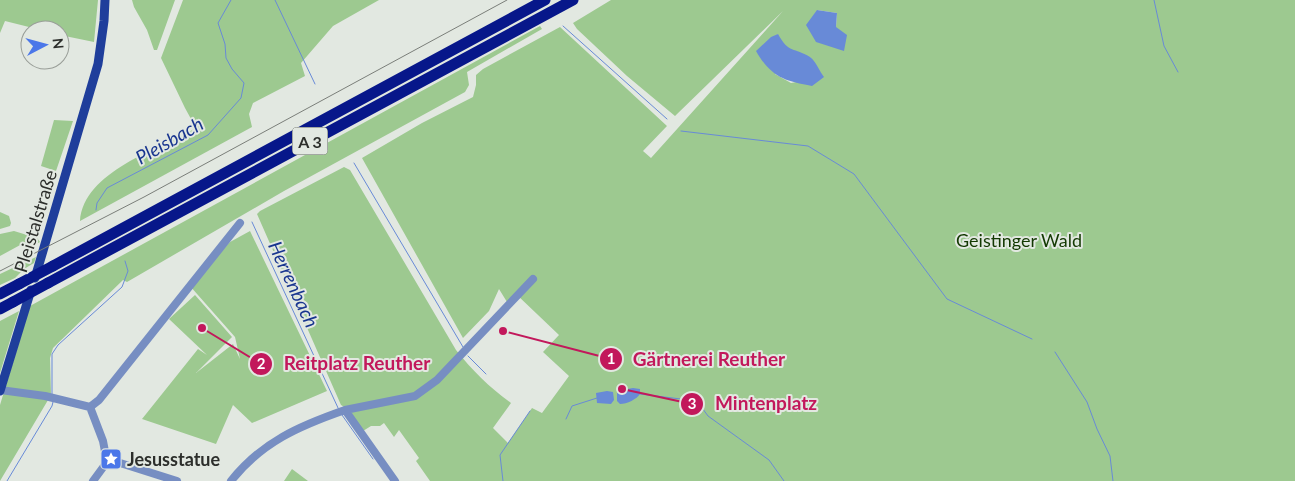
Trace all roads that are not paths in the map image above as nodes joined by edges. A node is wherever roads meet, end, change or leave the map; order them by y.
1 (105, 0) edge
2 (545, 0) edge
3 (573, 0) edge
4 (240, 223) dead end
5 (532, 279) dead end
6 (0, 294) edge
7 (0, 309) edge
8 (0, 390) edge
9 (90, 407) junction
10 (345, 410) junction
11 (107, 462) junction
12 (93, 481) edge
13 (177, 481) edge
14 (231, 481) edge
15 (395, 481) edge

1 - 8 main road, Pleistalstraße
2 - 6 highway, A 3, bridge
3 - 7 highway, A 3, bridge
4 - 9 street
5 - 10 street
8 - 9 street, Pleistalstraße
9 - 11 street
10 - 14 street
10 - 15 street
11 - 12 street
11 - 13 street

